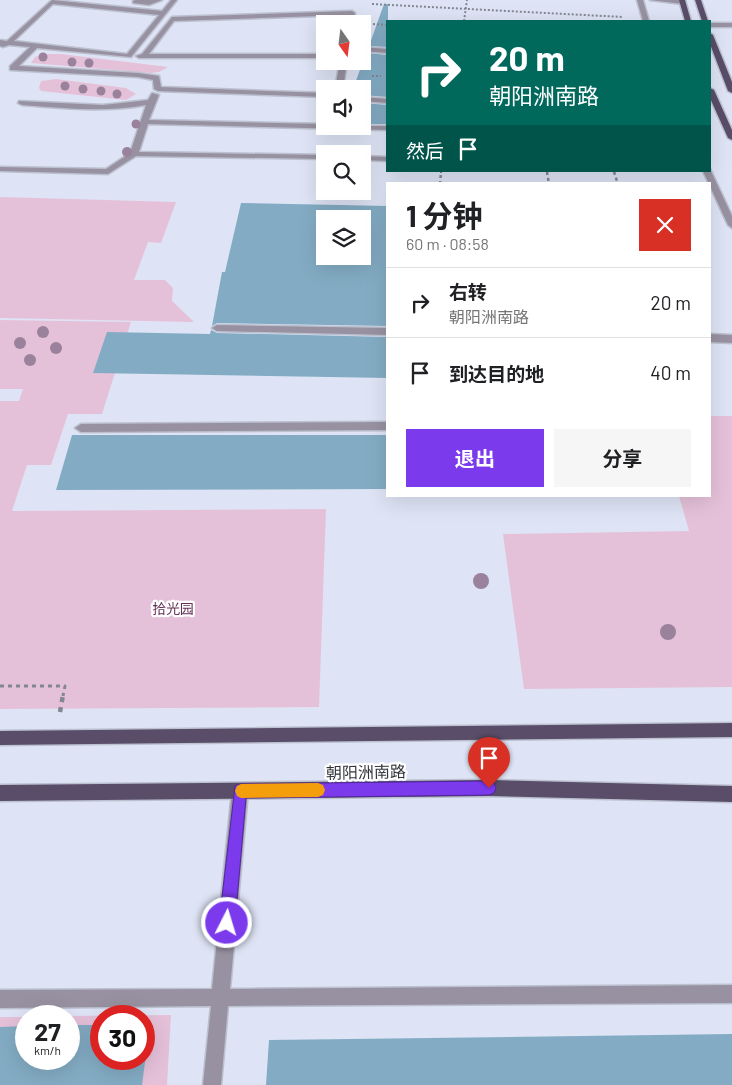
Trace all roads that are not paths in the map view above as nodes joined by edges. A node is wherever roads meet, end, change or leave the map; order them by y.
1 (82, 0) edge
2 (159, 0) edge
3 (640, 0) edge
4 (653, 0) edge
5 (698, 0) edge
6 (125, 1) edge
7 (682, 1) edge
8 (149, 3) junction
9 (168, 7) edge
10 (352, 15) edge
11 (646, 20) edge
12 (688, 20) edge
13 (705, 20) edge
14 (711, 25) edge
15 (732, 26) edge
16 (711, 38) edge
17 (0, 42) edge
18 (8, 43) junction
19 (0, 46) edge
20 (35, 46) junction
21 (371, 50) edge
22 (386, 51) edge
23 (129, 56) junction
24 (144, 56) junction
25 (316, 56) edge
26 (158, 89) junction
27 (732, 91) edge
28 (711, 92) edge
29 (316, 95) edge
30 (371, 100) edge
31 (151, 102) junction
32 (386, 102) edge
33 (22, 103) dead end
34 (145, 122) junction
35 (386, 128) edge
36 (732, 138) edge
37 (134, 154) junction
38 (316, 158) edge
39 (371, 158) edge
40 (386, 158) edge
41 (0, 170) edge
42 (708, 172) edge
43 (732, 225) edge
44 (217, 328) dead end
45 (386, 332) edge
46 (711, 338) edge
47 (732, 339) edge
48 (386, 426) edge
49 (81, 428) dead end
50 (732, 730) edge
51 (0, 738) edge
52 (240, 791) junction
53 (0, 793) edge
54 (732, 794) edge
55 (732, 994) edge
56 (220, 998) junction
57 (0, 999) edge
58 (212, 1085) edge

1 - 9 street
2 - 8 street
3 - 11 street
4 - 7 street
5 - 13 main road
6 - 8 street
7 - 12 main road
8 - 9 street
9 - 18 street
9 - 23 street
10 - 24 street
14 - 15 street
16 - 27 main road
17 - 18 street
18 - 19 street
18 - 20 street
20 - 23 street
20 - 26 street
21 - 22 street
23 - 24 street
24 - 25 street
26 - 29 street
26 - 31 street
28 - 36 main road
30 - 32 street
31 - 33 street
31 - 34 street
34 - 35 street
34 - 37 street
37 - 38 street
37 - 41 street
39 - 40 street
42 - 43 street
44 - 45 street
46 - 47 street
48 - 49 street
50 - 51 main road
52 - 53 main road, 朝阳洲南路
52 - 54 main road, 朝阳洲南路
52 - 56 street
55 - 56 street
56 - 57 street
56 - 58 street

